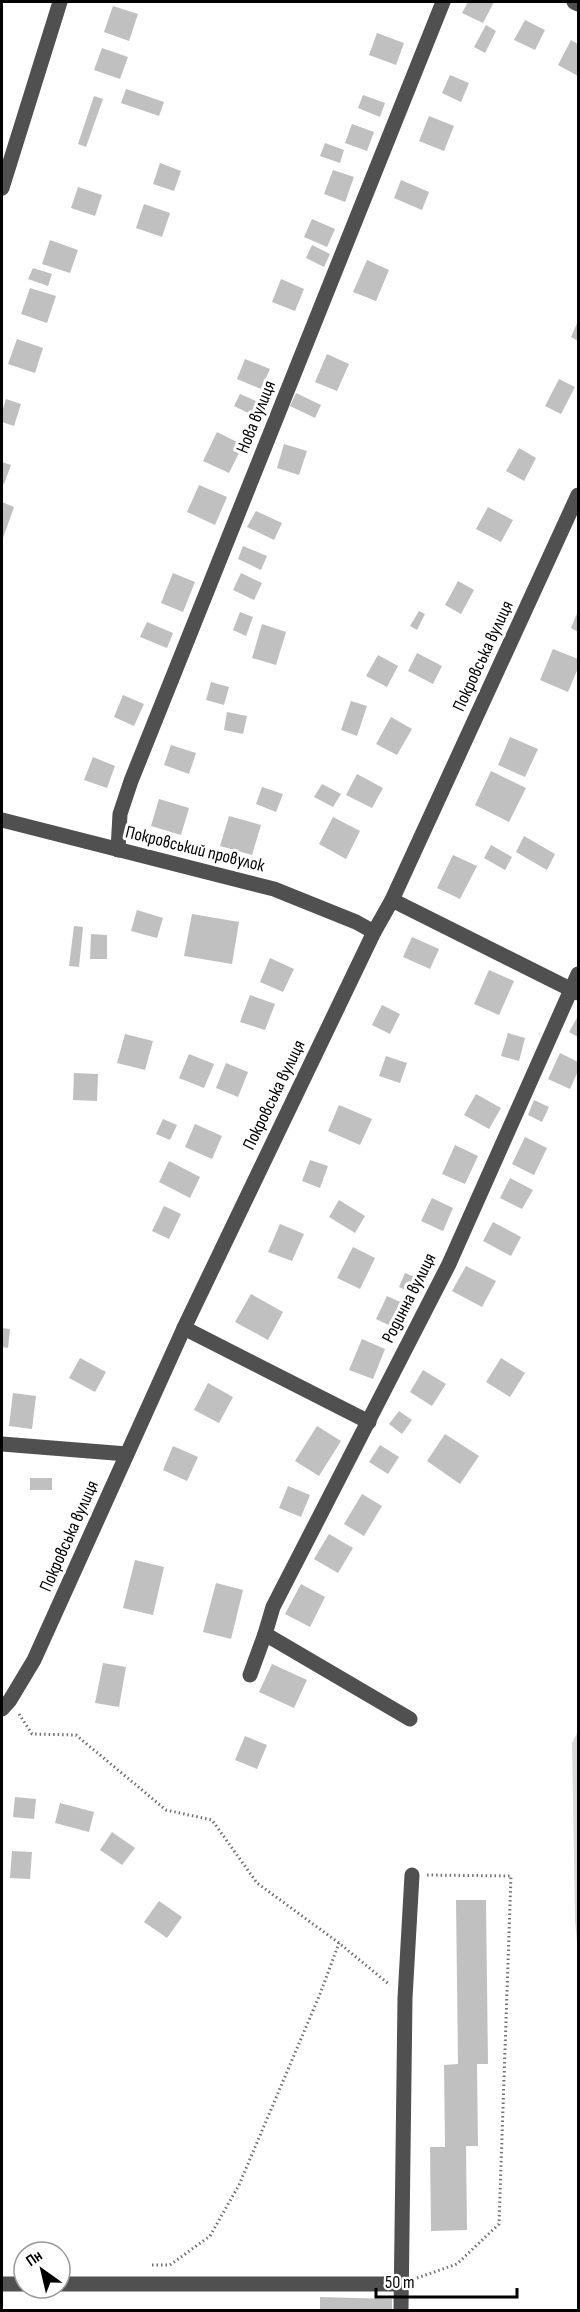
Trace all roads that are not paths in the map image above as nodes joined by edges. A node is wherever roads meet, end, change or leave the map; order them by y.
1 (60, 2) edge
2 (443, 2) edge
3 (574, 2) edge
4 (579, 4) edge
5 (2, 188) edge
6 (579, 495) edge
7 (2, 820) edge
8 (118, 850) junction
9 (392, 900) junction
10 (374, 932) junction
11 (579, 974) edge
12 (575, 991) edge
13 (184, 1328) junction
14 (369, 1422) junction
15 (2, 1444) edge
16 (126, 1454) junction
17 (265, 1634) junction
18 (250, 1675) dead end
19 (6, 1705) edge
20 (410, 1719) dead end
21 (412, 1875) road end
22 (72, 2284) edge
23 (401, 2284) junction
24 (401, 2310) edge

1 - 5 street
2 - 8 street, Нова вулиця
3 - 4 street
6 - 9 street, Покровська вулиця
7 - 8 street, Покровський провулок
8 - 10 street, Покровський провулок
9 - 10 street, Покровська вулиця
9 - 12 street
10 - 13 street, Покровська вулиця
11 - 12 street, Родинна вулиця
12 - 14 street, Родинна вулиця
13 - 14 street
13 - 16 street, Покровська вулиця
14 - 17 street, Родинна вулиця
15 - 16 street
16 - 19 street, Покровська вулиця
17 - 18 street, Родинна вулиця
17 - 20 street
21 - 23 street
22 - 23 street
23 - 24 street

